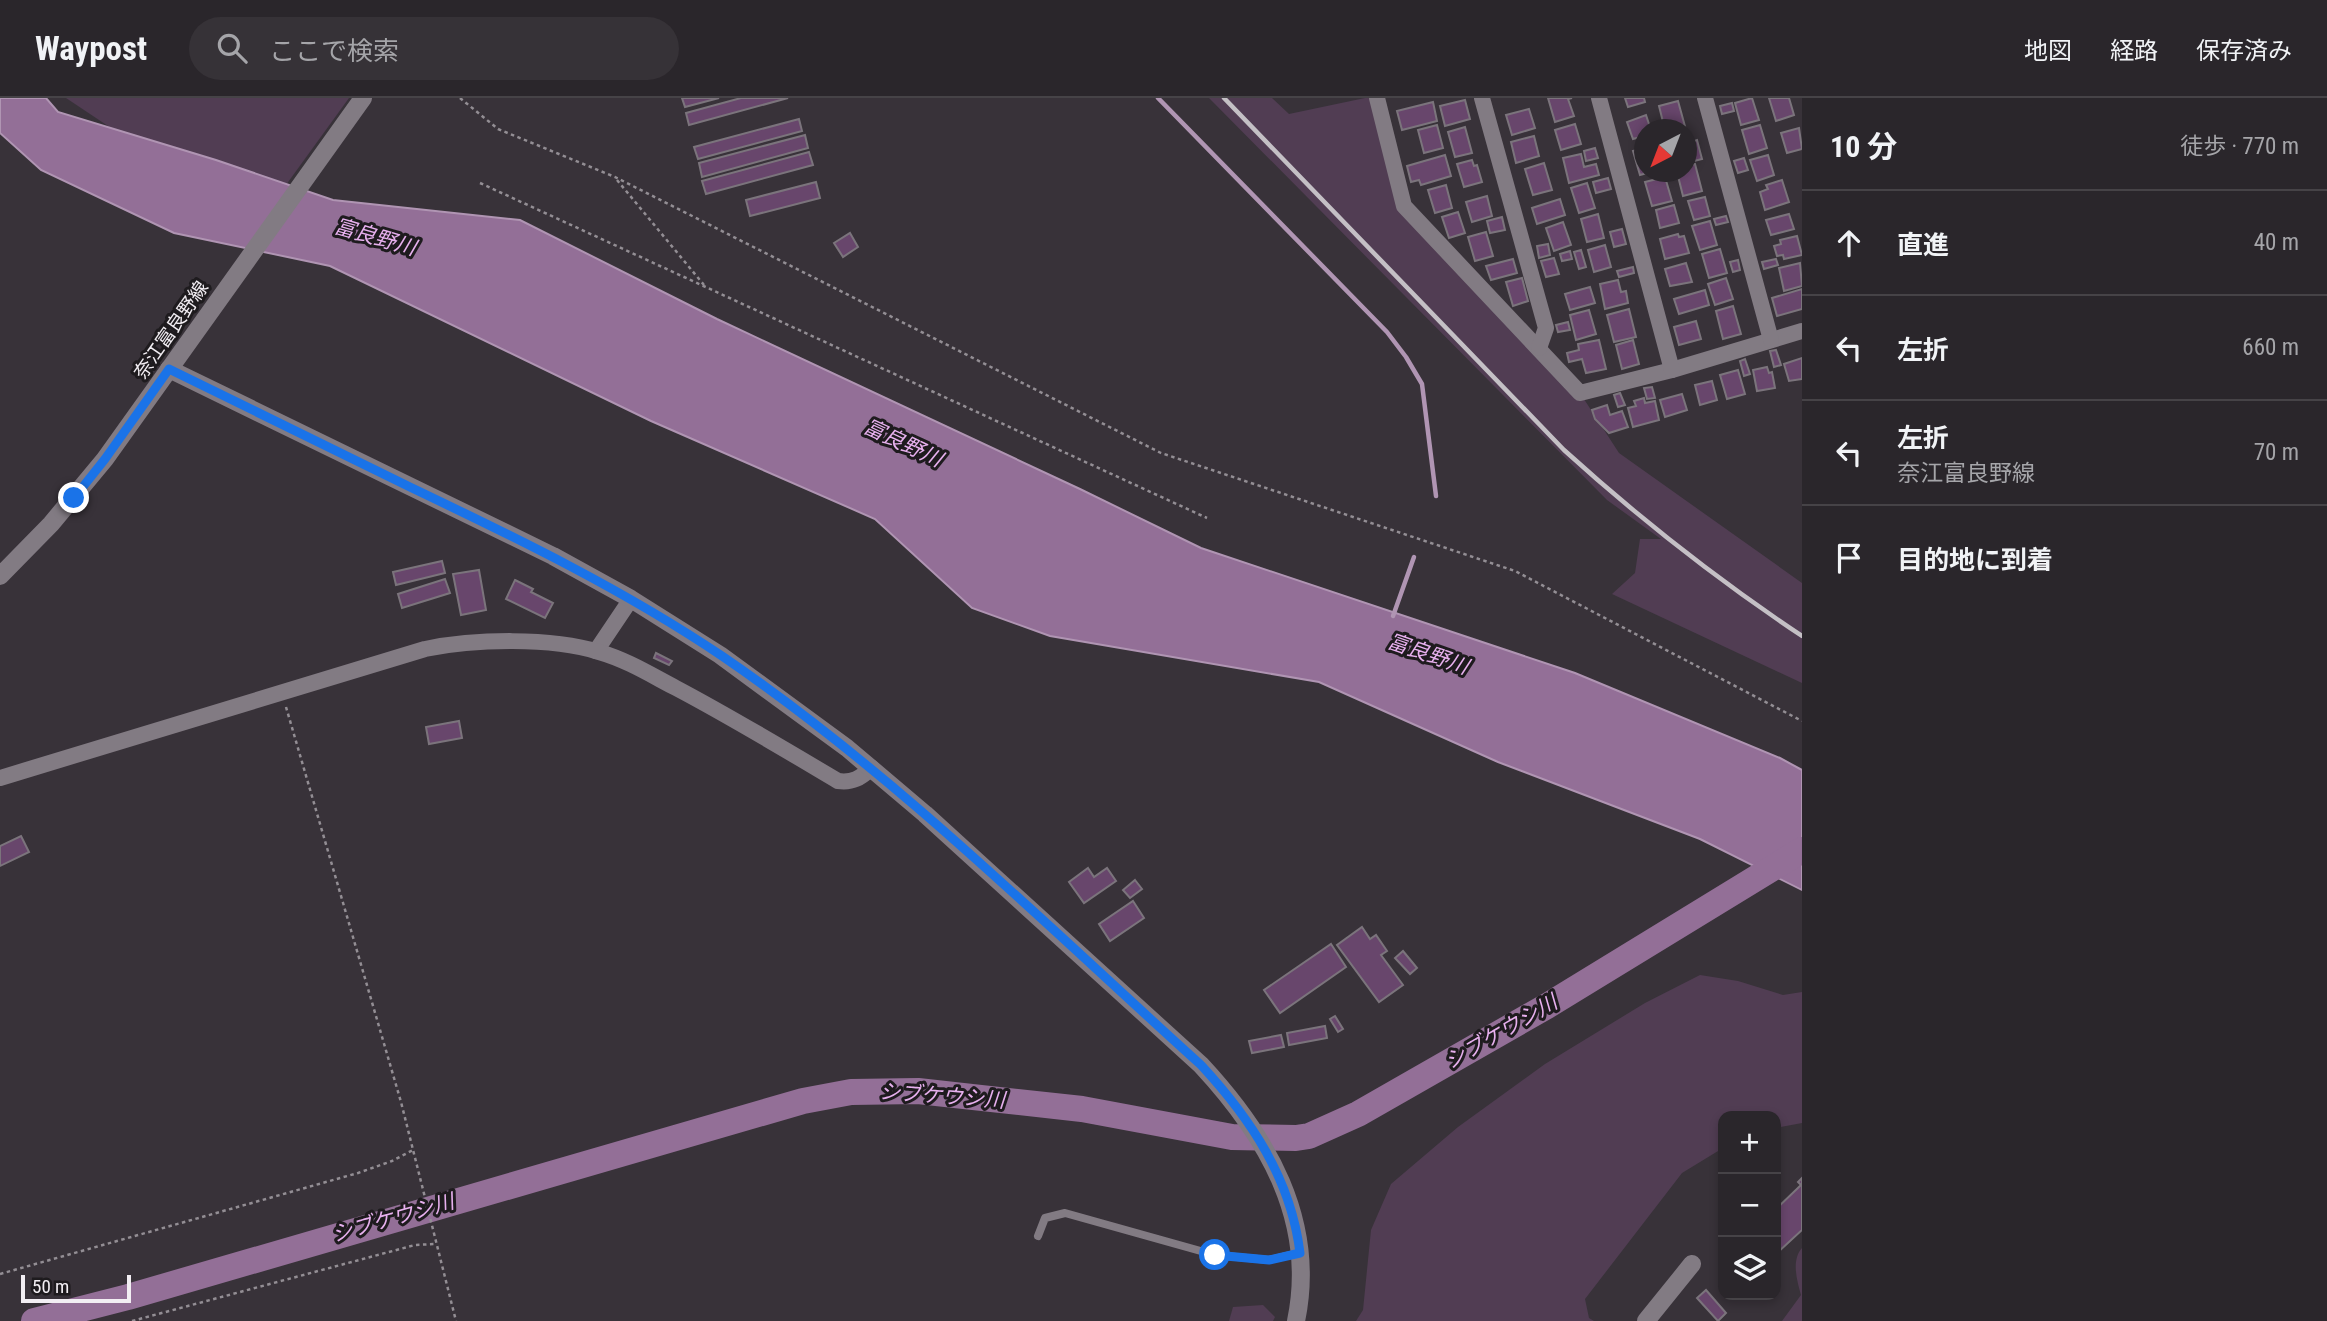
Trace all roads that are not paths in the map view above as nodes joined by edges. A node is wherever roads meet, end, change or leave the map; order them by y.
1 (363, 98) edge
2 (1377, 98) edge
3 (1482, 98) edge
4 (1599, 98) edge
5 (1705, 98) edge
6 (1802, 331) edge
7 (1771, 340) junction
8 (1539, 348) junction
9 (169, 369) junction
10 (1672, 370) junction
11 (0, 576) edge
12 (631, 599) junction
13 (596, 650) junction
14 (872, 768) junction
15 (0, 778) edge
16 (1038, 1236) dead end
17 (1300, 1253) junction
18 (1692, 1264) dead end
19 (1296, 1321) edge
20 (1646, 1321) edge

1 - 9 street, 奈江富良野線
2 - 8 street
3 - 8 street
4 - 10 street
5 - 7 street
6 - 7 street
7 - 10 street
8 - 10 street
9 - 11 street, 奈江富良野線
9 - 12 street
12 - 13 street
12 - 14 street
13 - 14 street
13 - 15 street
14 - 17 street
16 - 17 lane
17 - 19 street
18 - 20 street

